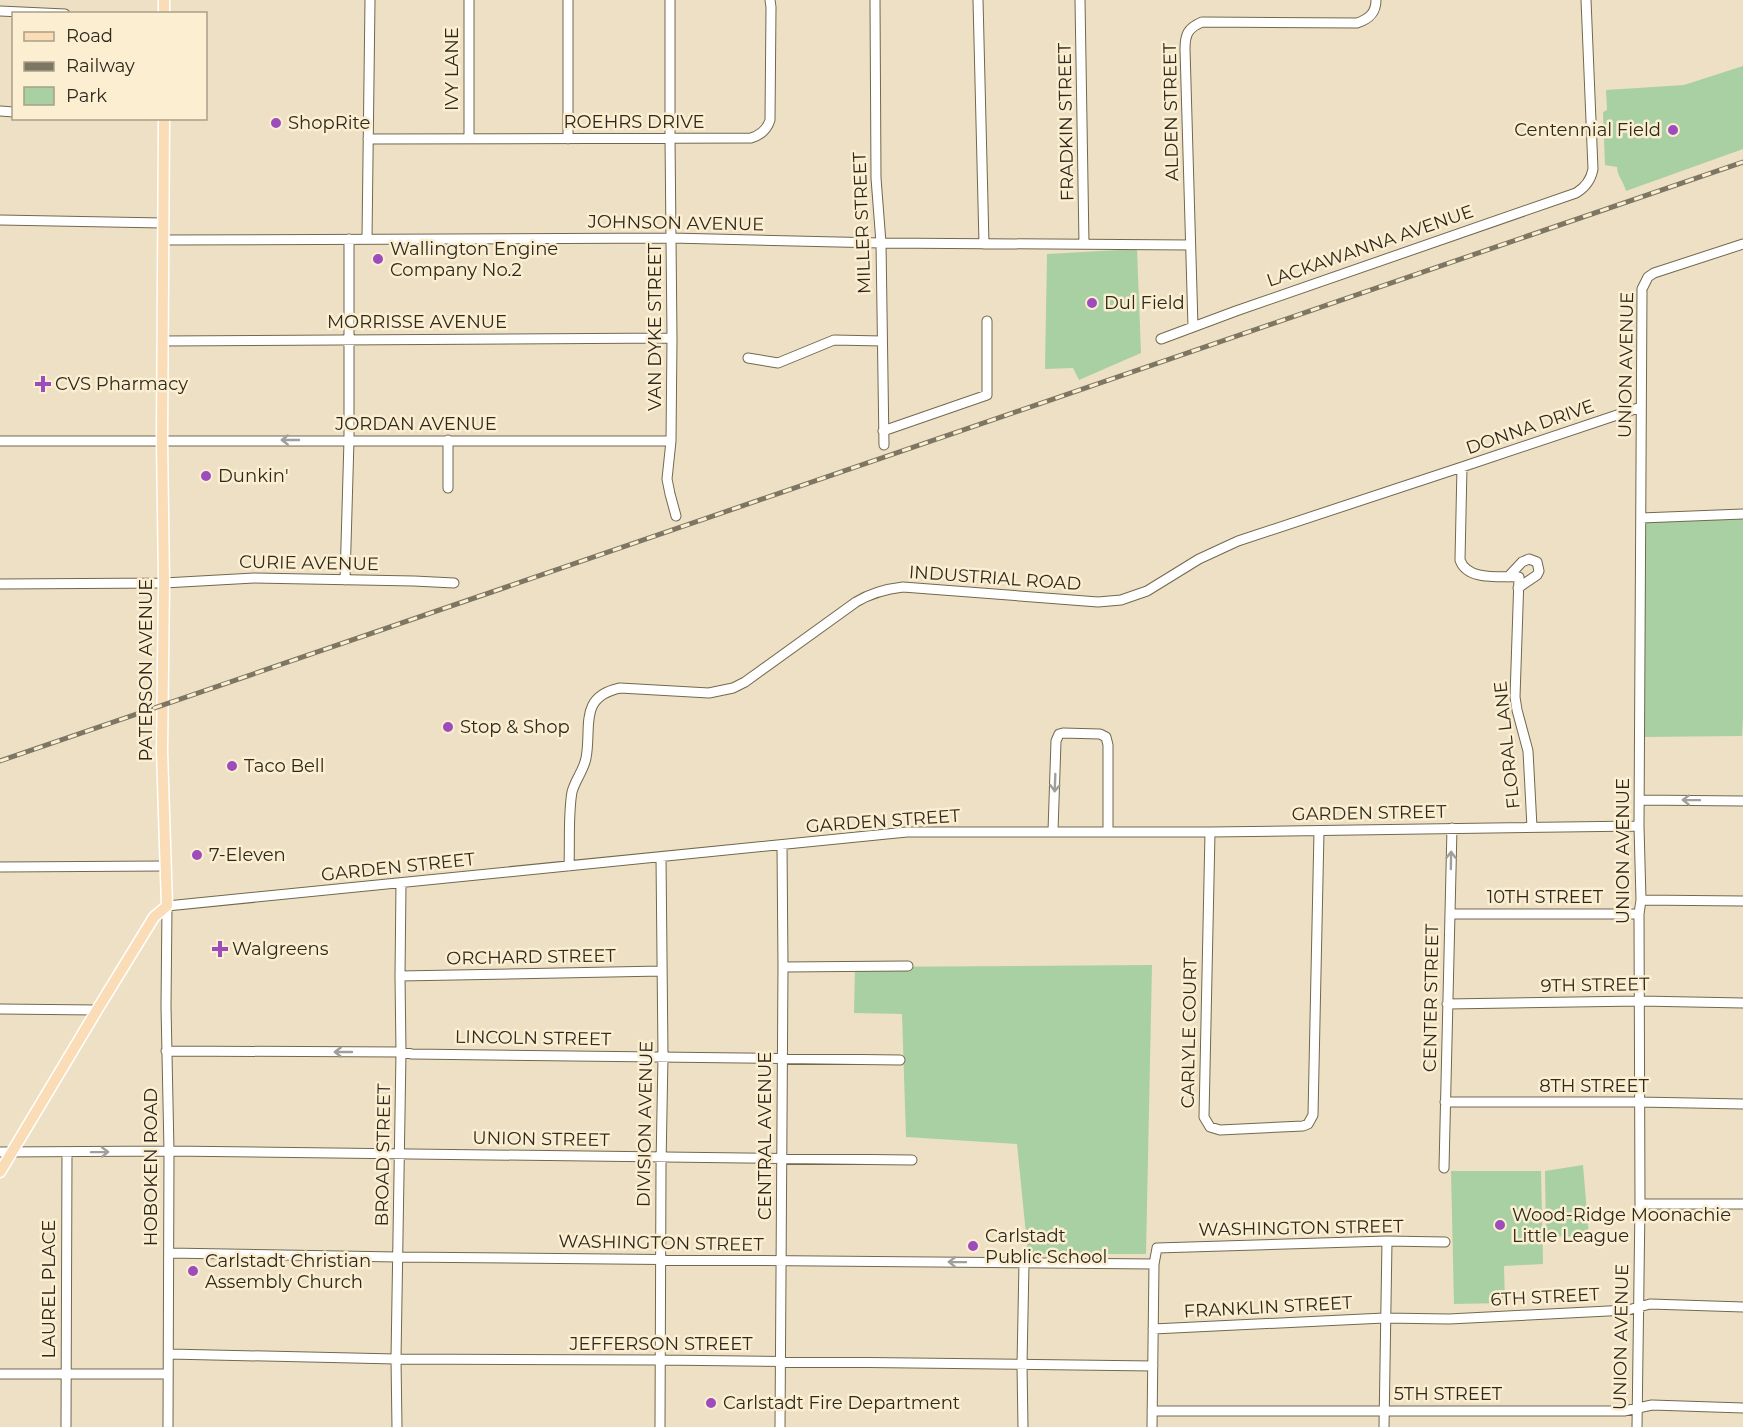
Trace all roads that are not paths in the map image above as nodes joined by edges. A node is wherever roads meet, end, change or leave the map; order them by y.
1 (370, 0) edge
2 (469, 0) edge
3 (568, 0) edge
4 (670, 0) edge
5 (770, 0) edge
6 (875, 0) edge
7 (978, 0) edge
8 (1080, 0) edge
9 (1376, 0) edge
10 (1586, 0) edge
11 (0, 11) edge
12 (22, 12) edge
13 (164, 120) edge
14 (568, 138) junction
15 (670, 138) junction
16 (368, 139) junction
17 (469, 139) junction
18 (0, 220) edge
19 (163, 224) junction
20 (367, 238) junction
21 (671, 238) junction
22 (349, 239) junction
23 (163, 240) junction
24 (881, 243) junction
25 (1743, 243) edge
26 (984, 244) junction
27 (1084, 244) junction
28 (1190, 245) junction
29 (987, 321) dead end
30 (1193, 327) junction
31 (672, 338) junction
32 (349, 339) junction
33 (1161, 339) dead end
34 (162, 341) junction
35 (882, 341) junction
36 (748, 358) dead end
37 (1641, 406) junction
38 (883, 432) junction
39 (349, 440) junction
40 (448, 440) junction
41 (0, 441) edge
42 (162, 441) junction
43 (671, 441) junction
44 (884, 445) dead end
45 (1462, 468) junction
46 (448, 488) dead end
47 (1743, 514) edge
48 (676, 516) dead end
49 (1641, 518) junction
50 (1508, 577) junction
51 (345, 580) junction
52 (164, 583) junction
53 (454, 583) dead end
54 (0, 584) edge
55 (1518, 588) junction
56 (1640, 800) junction
57 (1743, 801) edge
58 (1532, 826) junction
59 (1639, 826) junction
60 (1452, 828) junction
61 (1053, 831) junction
62 (1108, 831) junction
63 (1319, 831) junction
64 (1210, 832) junction
65 (782, 845) junction
66 (661, 857) junction
67 (165, 866) junction
68 (569, 866) junction
69 (0, 867) edge
70 (401, 884) junction
71 (1641, 900) junction
72 (1743, 901) edge
73 (167, 906) junction
74 (1450, 914) junction
75 (1639, 914) junction
76 (908, 966) dead end
77 (783, 967) junction
78 (662, 971) junction
79 (399, 976) junction
80 (1640, 1001) junction
81 (1743, 1003) edge
82 (1447, 1004) junction
83 (0, 1009) edge
84 (97, 1010) junction
85 (166, 1052) junction
86 (401, 1052) junction
87 (663, 1056) junction
88 (782, 1058) junction
89 (900, 1060) dead end
90 (1445, 1102) junction
91 (1639, 1102) junction
92 (1743, 1104) edge
93 (169, 1151) junction
94 (0, 1152) edge
95 (12, 1152) junction
96 (67, 1152) junction
97 (400, 1154) junction
98 (661, 1157) junction
99 (781, 1159) junction
100 (912, 1160) dead end
101 (1444, 1168) dead end
102 (0, 1173) edge
103 (1640, 1204) junction
104 (1743, 1204) edge
105 (1387, 1241) junction
106 (1445, 1242) dead end
107 (169, 1252) junction
108 (397, 1257) junction
109 (661, 1259) junction
110 (781, 1260) junction
111 (1024, 1263) junction
112 (1154, 1264) junction
113 (1638, 1307) junction
114 (1743, 1307) edge
115 (1384, 1318) junction
116 (1153, 1329) junction
117 (169, 1354) junction
118 (396, 1359) junction
119 (660, 1360) junction
120 (780, 1361) junction
121 (1022, 1365) junction
122 (1153, 1366) junction
123 (0, 1374) edge
124 (168, 1374) junction
125 (65, 1375) junction
126 (1743, 1408) edge
127 (1637, 1409) junction
128 (1384, 1410) junction
129 (1152, 1411) junction
130 (66, 1427) edge
131 (168, 1427) edge
132 (397, 1427) edge
133 (660, 1427) edge
134 (780, 1427) edge
135 (1023, 1427) edge
136 (1152, 1427) edge
137 (1384, 1427) edge
138 (1637, 1427) edge

1 - 16 street
2 - 17 street, IVY LANE
3 - 14 street
4 - 15 street, VAN DYKE STREET
5 - 15 street, ROEHRS DRIVE
6 - 24 street, MILLER STREET
7 - 26 street
8 - 27 street, FRADKIN STREET
9 - 28 street, ALDEN STREET
10 - 30 street, LACKAWANNA AVENUE
11 - 12 street
13 - 19 main road, PATERSON AVENUE
14 - 15 street, ROEHRS DRIVE
14 - 17 street, ROEHRS DRIVE
15 - 21 street, VAN DYKE STREET
16 - 17 street, ROEHRS DRIVE
16 - 20 street
18 - 19 street
19 - 23 main road, PATERSON AVENUE
20 - 21 street, JOHNSON AVENUE
20 - 22 street, JOHNSON AVENUE
21 - 24 street, JOHNSON AVENUE
21 - 31 street, VAN DYKE STREET
22 - 23 street, JOHNSON AVENUE
22 - 32 street
23 - 34 main road, PATERSON AVENUE
24 - 26 street, JOHNSON AVENUE
24 - 35 street, MILLER STREET
25 - 37 street, UNION AVENUE
26 - 27 street, JOHNSON AVENUE
27 - 28 street, JOHNSON AVENUE
28 - 30 street, ALDEN STREET
29 - 38 street
30 - 33 street, LACKAWANNA AVENUE
31 - 32 street, MORRISSE AVENUE
31 - 43 street, VAN DYKE STREET
32 - 34 street, MORRISSE AVENUE
32 - 39 street
34 - 42 main road, PATERSON AVENUE
35 - 36 street
35 - 38 street, MILLER STREET
37 - 45 street, DONNA DRIVE
37 - 49 street, UNION AVENUE
38 - 44 street, MILLER STREET
39 - 40 street, JORDAN AVENUE
39 -> 42 street, JORDAN AVENUE
39 - 51 street
40 - 43 street, JORDAN AVENUE
40 - 46 street
41 - 42 street, JORDAN AVENUE
42 - 52 main road, PATERSON AVENUE
43 - 48 street, VAN DYKE STREET
45 - 50 street
45 - 68 street, INDUSTRIAL ROAD
47 - 49 street
49 - 56 street, UNION AVENUE
50 - 55 street
50 - 55 street
51 - 52 street, CURIE AVENUE
51 - 53 street, CURIE AVENUE
52 - 54 street, CURIE AVENUE
52 - 67 main road, PATERSON AVENUE
55 - 58 street, FLORAL LANE
57 -> 56 street
56 - 59 street, UNION AVENUE
58 - 59 street, GARDEN STREET
58 - 60 street, GARDEN STREET
59 - 71 street, UNION AVENUE
60 - 63 street, GARDEN STREET
74 -> 60 street, CENTER STREET
61 - 62 street, GARDEN STREET
62 -> 61 street
61 - 65 street, GARDEN STREET
62 - 64 street, GARDEN STREET
63 - 64 street, GARDEN STREET
63 - 64 street, CARLYLE COURT
65 - 66 street, GARDEN STREET
65 - 77 street, CENTRAL AVENUE
66 - 68 street, GARDEN STREET
66 - 78 street, DIVISION AVENUE
67 - 69 street
67 - 73 main road, PATERSON AVENUE
68 - 70 street, GARDEN STREET
70 - 73 street, GARDEN STREET
70 - 79 street, BROAD STREET
71 - 72 street
71 - 75 street, UNION AVENUE
73 - 84 main road
73 - 85 street, HOBOKEN ROAD
74 - 75 street, 10TH STREET
74 - 82 street, CENTER STREET
75 - 80 street, UNION AVENUE
76 - 77 street
77 - 88 street, CENTRAL AVENUE
78 - 79 street, ORCHARD STREET
78 - 87 street, DIVISION AVENUE
79 - 86 street, BROAD STREET
80 - 81 street, 9TH STREET
80 - 82 street, 9TH STREET
80 - 91 street, UNION AVENUE
82 - 90 street, CENTER STREET
83 - 84 street
84 - 95 main road
86 -> 85 street, LINCOLN STREET
85 - 93 street, HOBOKEN ROAD
86 - 87 street, LINCOLN STREET
86 - 97 street, BROAD STREET
87 - 88 street, LINCOLN STREET
87 - 98 street, DIVISION AVENUE
88 - 89 street, LINCOLN STREET
88 - 99 street, CENTRAL AVENUE
90 - 91 street, 8TH STREET
90 - 101 street, CENTER STREET
91 - 92 street, 8TH STREET
91 - 103 street, UNION AVENUE
96 -> 93 street, UNION STREET
93 - 97 street, UNION STREET
93 - 107 street, HOBOKEN ROAD
94 - 95 street, UNION STREET
95 - 96 street, UNION STREET
95 - 102 main road
96 - 125 street, LAUREL PLACE
97 - 98 street, UNION STREET
97 - 108 street, BROAD STREET
98 - 99 street, UNION STREET
98 - 109 street, DIVISION AVENUE
99 - 100 street, UNION STREET
99 - 110 street, CENTRAL AVENUE
103 - 104 street
103 - 113 street, UNION AVENUE
105 - 106 street, WASHINGTON STREET
105 - 112 street, WASHINGTON STREET
105 - 115 street
107 - 108 street, WASHINGTON STREET
107 - 117 street, HOBOKEN ROAD
108 - 109 street, WASHINGTON STREET
108 - 118 street, BROAD STREET
109 - 110 street, WASHINGTON STREET
109 - 119 street, DIVISION AVENUE
111 -> 110 street, WASHINGTON STREET
110 - 120 street, CENTRAL AVENUE
111 - 112 street, WASHINGTON STREET
111 - 121 street
112 - 116 street
113 - 114 street, 6TH STREET
113 - 115 street, 6TH STREET
113 - 127 street, UNION AVENUE
115 - 116 street, FRANKLIN STREET
115 - 128 street
116 - 122 street
117 - 118 street, JEFFERSON STREET
117 - 124 street, HOBOKEN ROAD
118 - 119 street, JEFFERSON STREET
118 - 132 street, BROAD STREET
119 - 120 street, JEFFERSON STREET
119 - 133 street, DIVISION AVENUE
120 - 121 street, JEFFERSON STREET
120 - 134 street, CENTRAL AVENUE
121 - 122 street, JEFFERSON STREET
121 - 135 street
122 - 129 street
123 - 125 street
124 - 125 street
124 - 131 street, HOBOKEN ROAD
125 - 130 street, LAUREL PLACE
126 - 127 street, 5TH STREET
127 - 128 street, 5TH STREET
127 - 138 street, UNION AVENUE
128 - 129 street, 5TH STREET
128 - 137 street
129 - 136 street

